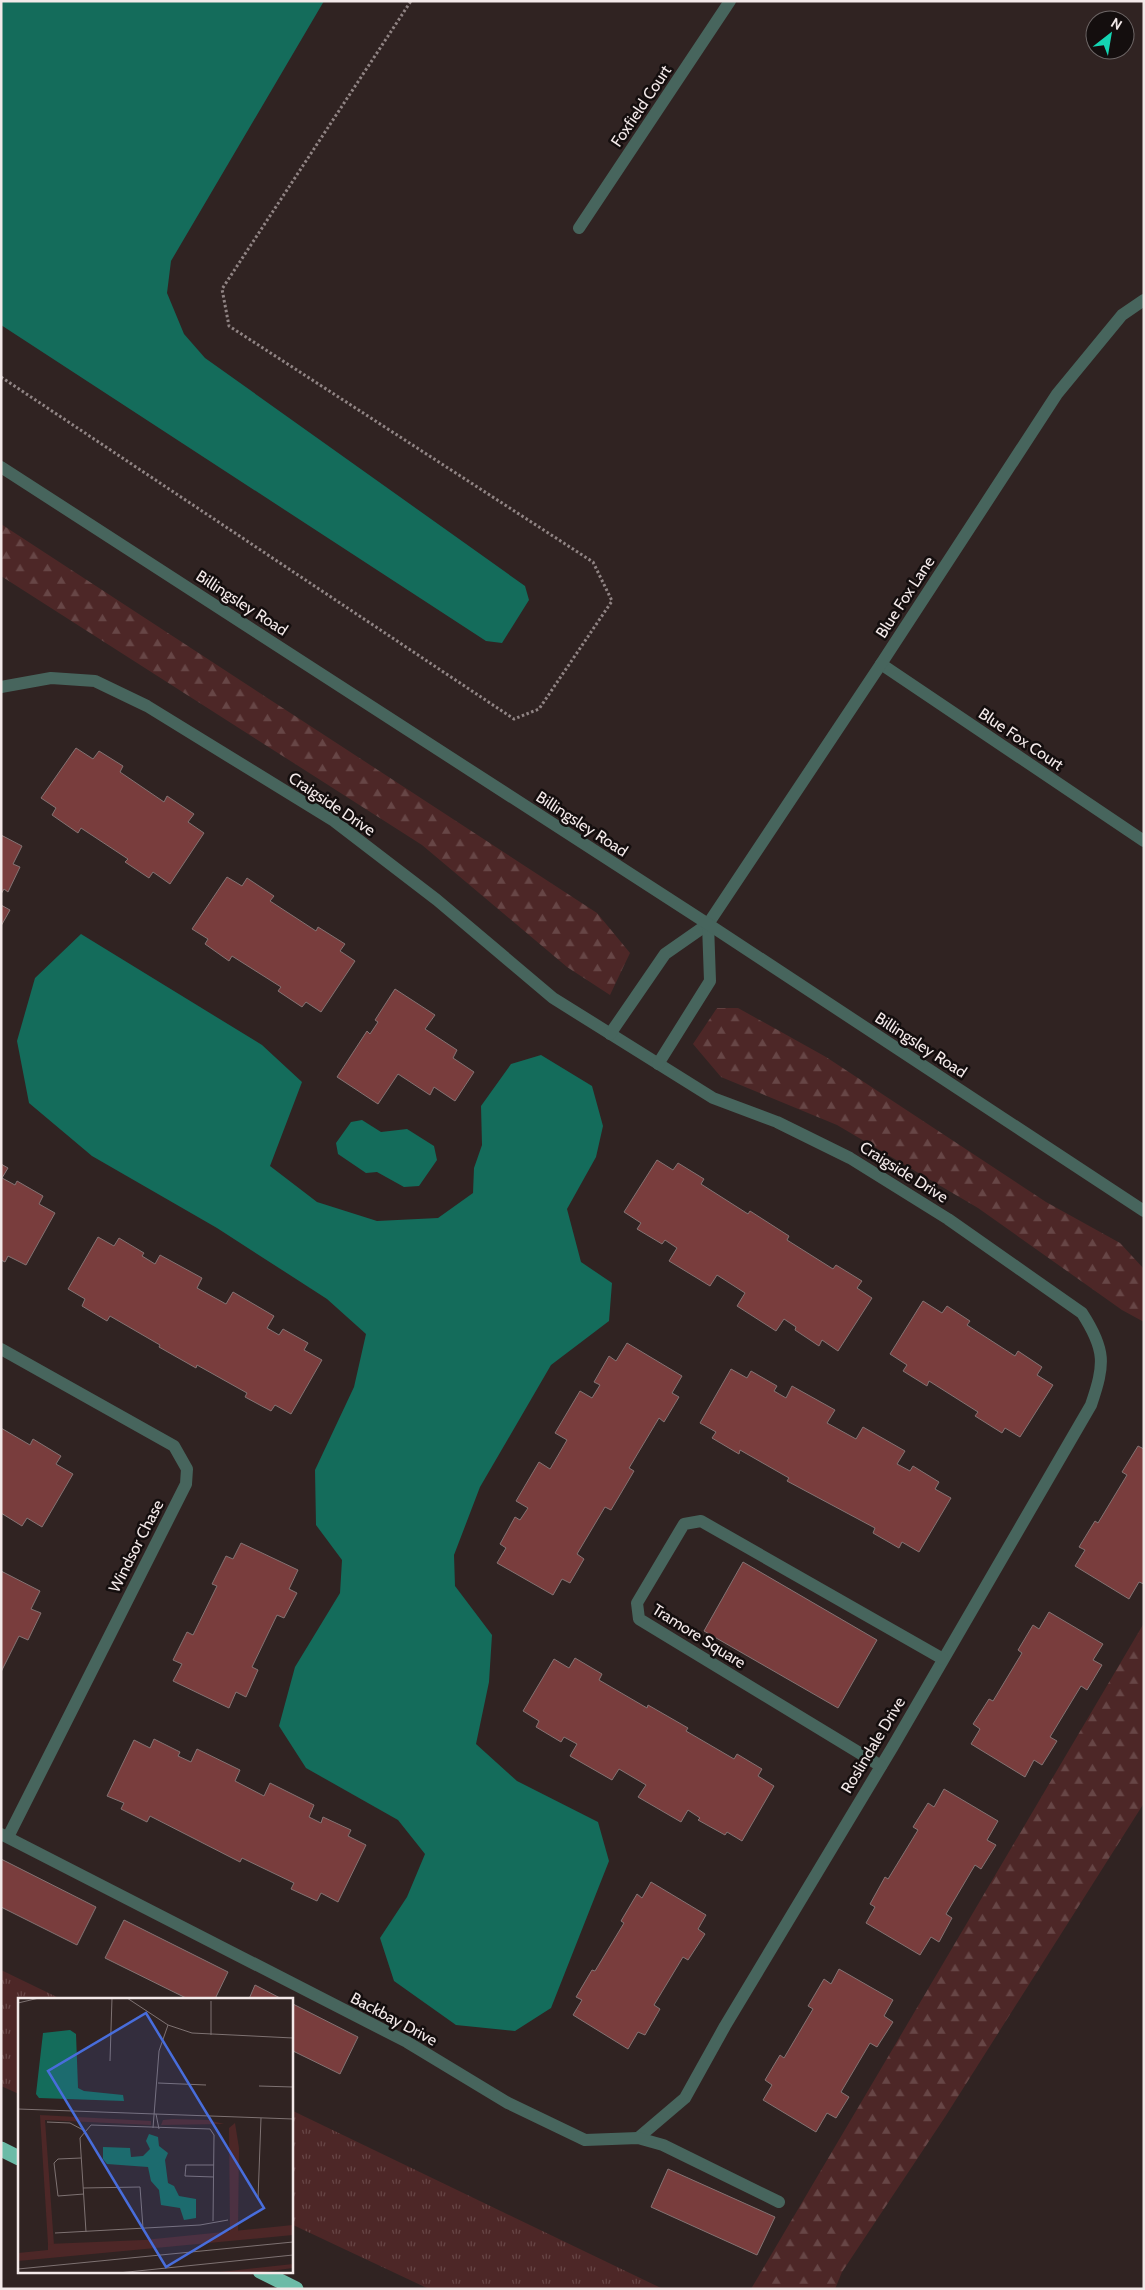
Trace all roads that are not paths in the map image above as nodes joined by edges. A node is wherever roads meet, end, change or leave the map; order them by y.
1 (730, 1) edge
2 (579, 228) dead end
3 (1144, 300) edge
4 (1, 467) edge
5 (881, 664) junction
6 (1, 687) edge
7 (1144, 841) edge
8 (708, 924) junction
9 (610, 1034) junction
10 (658, 1064) junction
11 (1144, 1210) edge
12 (1, 1349) edge
13 (1101, 1349) joint
14 (943, 1659) junction
15 (881, 1766) junction
16 (4, 1836) edge
17 (638, 2138) junction
18 (1, 2150) edge
19 (18, 2158) edge
20 (778, 2202) dead end
21 (262, 2272) edge
22 (296, 2289) edge

1 - 2 street, Foxfield Court
3 - 5 street, Blue Fox Lane
4 - 8 street, Billingsley Road
5 - 7 street, Blue Fox Court
5 - 8 street, Blue Fox Lane
6 - 9 street, Craigside Drive
8 - 9 street
8 - 10 street
8 - 11 street, Billingsley Road
9 - 10 street, Craigside Drive
10 - 13 street, Craigside Drive
12 - 16 street, Windsor Chase
13 - 14 street, Roslindale Drive
14 - 15 street, Roslindale Drive
14 - 15 street, Tramore Square
15 - 17 street, Roslindale Drive
16 - 17 street, Backbay Drive
17 - 20 street, Backbay Drive
18 - 19 highway
21 - 22 highway

